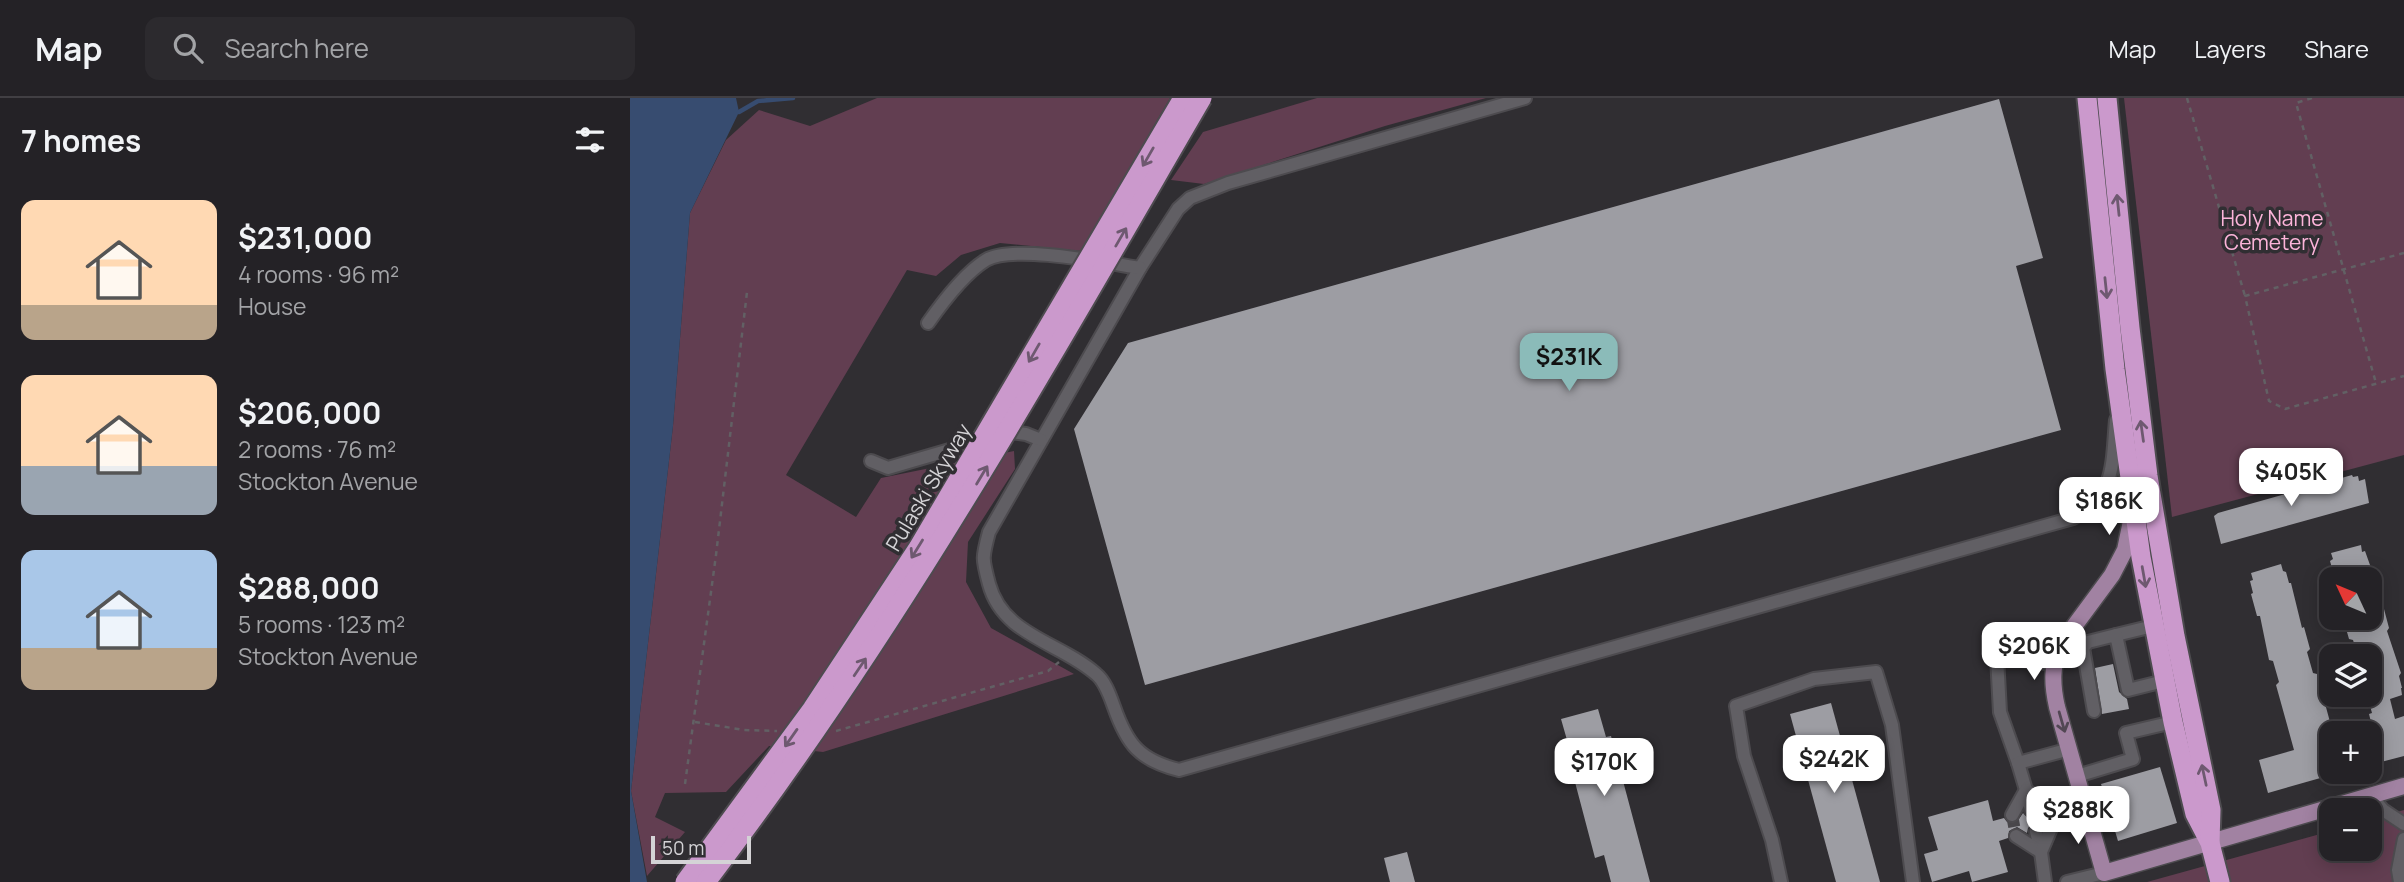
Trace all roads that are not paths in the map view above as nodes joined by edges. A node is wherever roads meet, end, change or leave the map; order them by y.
1 (1183, 98) edge
2 (1202, 98) edge
3 (1525, 98) edge
4 (2087, 98) edge
5 (2107, 98) edge
6 (1140, 268) junction
7 (928, 323) dead end
8 (2118, 393) junction
9 (1041, 440) junction
10 (871, 461) dead end
11 (2134, 510) junction
12 (2153, 626) junction
13 (2116, 635) junction
14 (2054, 664) junction
15 (2164, 681) junction
16 (2094, 711) dead end
17 (2173, 722) junction
18 (2070, 750) junction
19 (2018, 763) junction
20 (2077, 776) junction
21 (2404, 786) edge
22 (2026, 790) junction
23 (2371, 796) junction
24 (2047, 805) tunnel mouth
25 (2031, 810) tunnel mouth
26 (2012, 815) tunnel mouth
27 (2404, 824) edge
28 (2052, 826) tunnel mouth
29 (2036, 831) tunnel mouth
30 (2016, 836) dead end
31 (2404, 839) edge
32 (2210, 843) junction
33 (2041, 852) junction
34 (2104, 873) junction
35 (685, 882) edge
36 (706, 882) edge
37 (1781, 882) edge
38 (1913, 882) edge
39 (2045, 882) edge
40 (2067, 882) edge
41 (2220, 882) edge
42 (2400, 882) edge

1 -> 35 highway, Pulaski Skyway, bridge
36 -> 2 highway, Pulaski Skyway, bridge
3 - 6 street
4 -> 8 highway
32 -> 5 highway
6 - 7 street
6 - 9 street
8 - 9 street
8 - 11 highway
9 - 10 street
11 -> 12 highway
11 - 14 main road
12 - 13 street
12 - 15 highway
13 - 15 street
13 - 16 street
14 -> 18 main road
14 - 19 street
15 - 17 highway
17 - 20 street
17 - 32 highway
18 - 19 street
18 - 20 main road
19 - 22 street
20 - 34 main road
21 - 23 main road
22 - 24 street
22 - 25 street
22 - 26 street
23 - 27 street
23 - 32 main road
28 - 33 street
29 - 33 street
30 - 33 street
31 - 42 street
32 - 34 main road
32 - 41 highway
33 - 39 street
34 - 40 street
37 - 38 street

